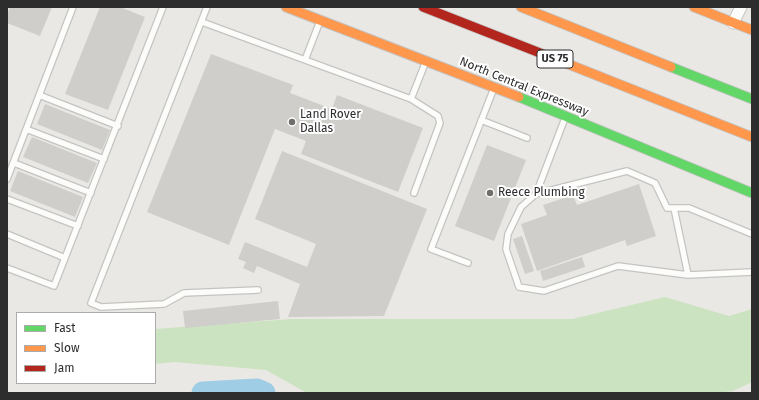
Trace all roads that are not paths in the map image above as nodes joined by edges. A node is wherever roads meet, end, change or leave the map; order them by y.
1 (73, 7) edge
2 (163, 7) edge
3 (207, 7) edge
4 (286, 7) edge
5 (423, 7) edge
6 (522, 7) edge
7 (694, 7) edge
8 (740, 7) edge
9 (320, 20) junction
10 (202, 22) junction
11 (734, 23) junction
12 (752, 30) edge
13 (305, 60) junction
14 (426, 61) junction
15 (494, 87) junction
16 (39, 95) junction
17 (752, 98) edge
18 (411, 99) junction
19 (566, 116) junction
20 (481, 120) junction
21 (118, 126) junction
22 (26, 129) junction
23 (752, 137) edge
24 (527, 138) dead end
25 (104, 159) junction
26 (14, 162) junction
27 (7, 179) edge
28 (91, 192) junction
29 (414, 193) dead end
30 (752, 193) edge
31 (536, 194) junction
32 (7, 198) edge
33 (674, 208) junction
34 (78, 226) junction
35 (7, 234) edge
36 (752, 234) edge
37 (65, 258) junction
38 (468, 263) dead end
39 (7, 268) edge
40 (752, 272) edge
41 (688, 275) junction
42 (258, 290) dead end

1 - 16 lane
2 - 21 lane
3 - 10 lane
4 - 9 main road, North Central Expressway
5 - 23 main road, US 75
6 - 17 main road
7 - 11 main road
8 - 11 street
9 - 13 lane
9 - 14 main road, North Central Expressway
10 - 13 lane
10 - 42 lane
11 - 12 main road
13 - 18 lane
14 - 15 main road, North Central Expressway
14 - 18 lane
15 - 19 main road, North Central Expressway
15 - 20 lane
16 - 21 lane
16 - 22 lane
18 - 29 lane
19 - 30 main road, North Central Expressway
19 - 31 lane
20 - 24 lane
20 - 38 lane
21 - 25 lane
22 - 25 lane
22 - 26 lane
25 - 28 lane
26 - 27 lane
26 - 28 lane
28 - 34 lane
31 - 33 lane
31 - 41 lane
32 - 34 lane
33 - 36 lane
33 - 41 lane
34 - 37 lane
35 - 37 lane
37 - 39 lane
40 - 41 lane

